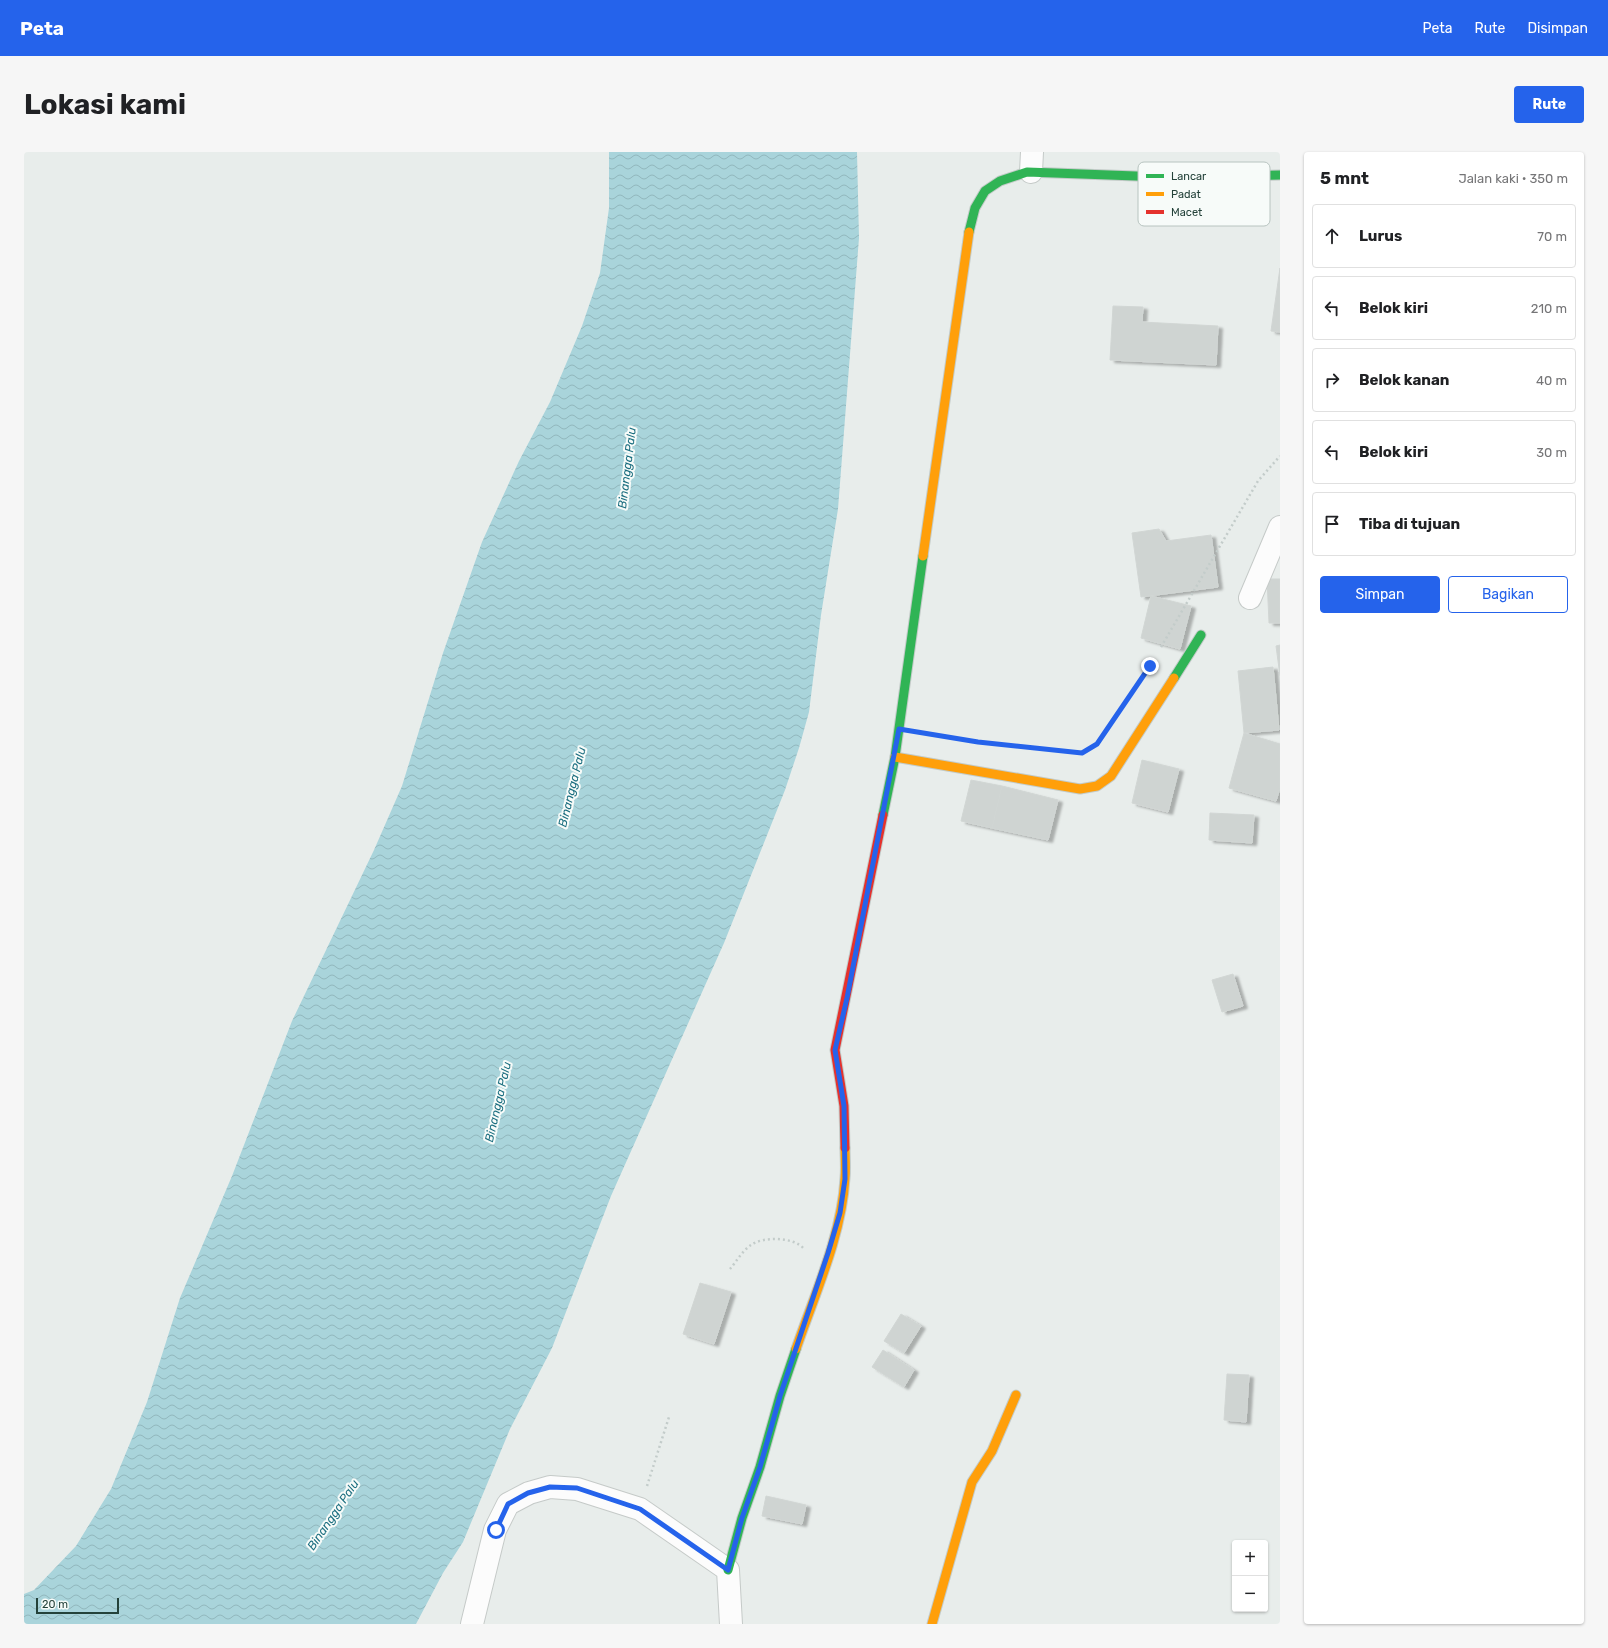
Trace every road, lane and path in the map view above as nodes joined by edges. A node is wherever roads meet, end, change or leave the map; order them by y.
1 (1031, 162) edge
2 (1270, 175) edge
3 (1280, 175) edge
4 (1138, 176) edge
5 (1280, 456) edge
6 (1280, 527) edge
7 (1250, 598) dead end
8 (1201, 635) dead end
9 (1158, 652) dead end
10 (1136, 685) dead end
11 (899, 729) junction
12 (895, 757) junction
13 (805, 1250) dead end
14 (730, 1269) dead end
15 (1016, 1395) dead end
16 (669, 1417) dead end
17 (640, 1509) junction
18 (728, 1570) junction
19 (472, 1624) edge
20 (731, 1624) edge
21 (932, 1624) edge

1 - 4 street
1 - 11 street
2 - 3 street
5 - 9 path
6 - 7 street
8 - 12 street
10 - 11 path
11 - 12 street
12 - 18 street
13 - 14 path
15 - 21 street
16 - 17 path
17 - 18 street
17 - 19 street
18 - 20 street

